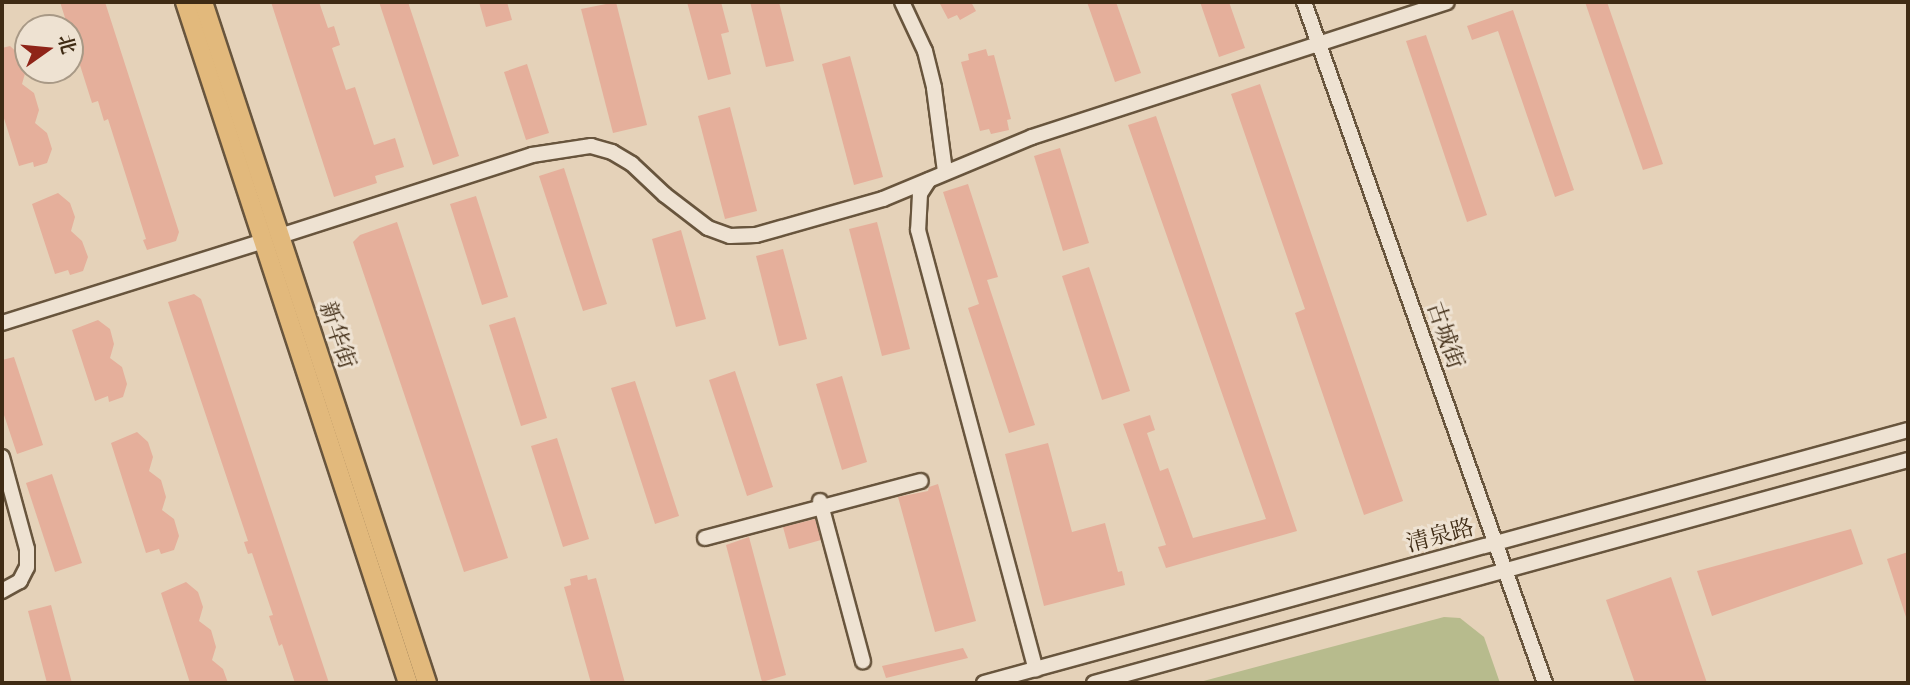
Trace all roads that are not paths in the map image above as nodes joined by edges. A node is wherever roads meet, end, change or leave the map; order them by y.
1 (185, 2) edge
2 (203, 2) edge
3 (902, 2) edge
4 (1304, 2) edge
5 (1447, 2) edge
6 (1318, 41) junction
7 (945, 172) junction
8 (930, 178) junction
9 (272, 238) junction
10 (2, 323) edge
11 (1908, 430) edge
12 (2, 457) edge
13 (1908, 460) edge
14 (921, 481) dead end
15 (820, 503) junction
16 (705, 538) dead end
17 (1495, 543) junction
18 (1505, 570) junction
19 (2, 591) edge
20 (863, 661) dead end
21 (1036, 669) junction
22 (408, 683) edge
23 (427, 683) edge
24 (984, 683) edge
25 (1094, 683) edge
26 (1545, 683) edge

1 - 9 main road, 新华街
2 - 9 main road, 新华街
3 - 7 street
4 - 6 street, 古城街
5 - 6 street
6 - 7 street
6 - 17 street, 古城街
7 - 8 street
8 - 9 street
8 - 21 street
9 - 10 street
9 - 22 main road, 新华街
9 - 23 main road, 新华街
11 - 17 street, 清泉路
12 - 19 street
13 - 18 street
14 - 15 street
15 - 16 street
15 - 20 street
17 - 18 street, 古城街
17 - 21 street, 清泉路
18 - 25 street
18 - 26 street, 古城街
21 - 24 street, 清泉路

